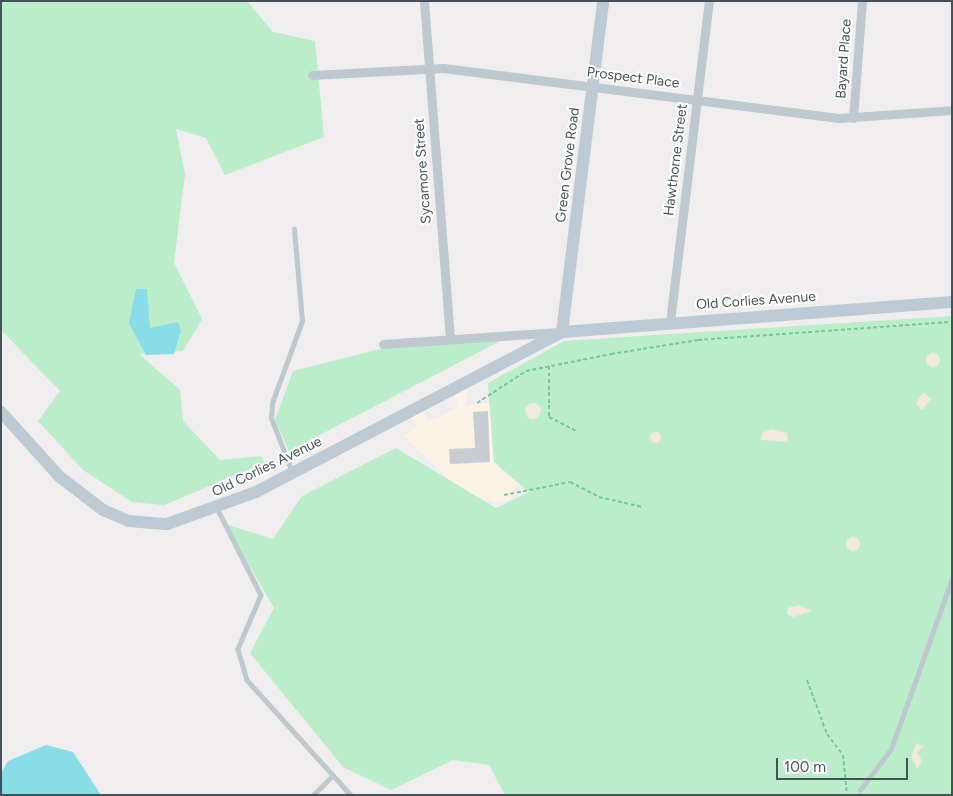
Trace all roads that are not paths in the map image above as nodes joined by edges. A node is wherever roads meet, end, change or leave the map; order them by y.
1 (424, 1) edge
2 (604, 1) edge
3 (709, 1) edge
4 (862, 1) edge
5 (429, 68) junction
6 (312, 75) dead end
7 (593, 87) junction
8 (697, 100) junction
9 (952, 110) edge
10 (853, 118) junction
11 (294, 230) dead end
12 (952, 302) edge
13 (670, 322) junction
14 (562, 332) junction
15 (450, 338) junction
16 (383, 344) dead end
17 (1, 412) edge
18 (293, 473) junction
19 (217, 508) junction
20 (952, 580) edge
21 (331, 778) junction
22 (860, 790) dead end
23 (313, 795) edge
24 (351, 795) edge

1 - 5 street, Sycamore Street
2 - 7 street, Green Grove Road
3 - 8 street, Hawthorne Street
4 - 10 street, Bayard Place
5 - 6 street, Prospect Place
5 - 7 street, Prospect Place
5 - 15 street, Sycamore Street
7 - 8 street, Prospect Place
7 - 14 street, Green Grove Road
8 - 10 street, Prospect Place
8 - 13 street, Hawthorne Street
9 - 10 street, Prospect Place
11 - 18 lane
12 - 13 street, Old Corlies Avenue
13 - 14 street, Old Corlies Avenue
14 - 15 street, Old Corlies Avenue
14 - 18 street, Old Corlies Avenue
15 - 16 street, Old Corlies Avenue
17 - 19 street, Old Corlies Avenue
18 - 19 street, Old Corlies Avenue
19 - 21 lane
20 - 22 lane
21 - 23 lane
21 - 24 lane

